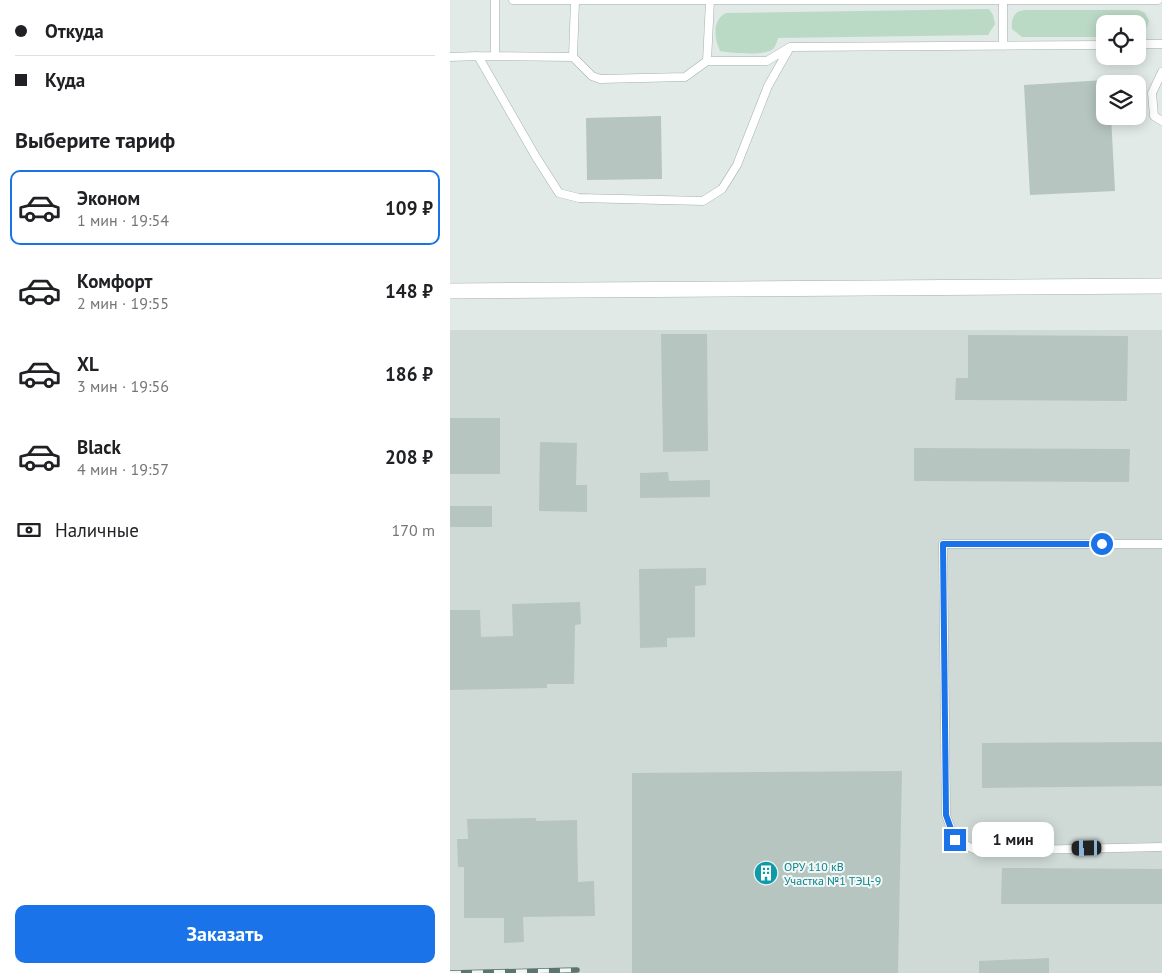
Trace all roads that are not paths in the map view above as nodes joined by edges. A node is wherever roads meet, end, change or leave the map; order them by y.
1 (495, 0) edge
2 (513, 0) edge
3 (1003, 0) edge
4 (1134, 0) edge
5 (1158, 0) edge
6 (575, 1) junction
7 (710, 1) junction
8 (1146, 44) edge
9 (1162, 44) edge
10 (1096, 45) edge
11 (1003, 46) junction
12 (790, 47) junction
13 (450, 56) edge
14 (478, 56) junction
15 (495, 56) junction
16 (573, 57) junction
17 (707, 61) junction
18 (1162, 72) edge
19 (1162, 121) edge
20 (1162, 286) edge
21 (450, 292) edge
22 (1162, 544) edge
23 (1160, 847) dead end

1 - 15 lane
2 - 6 lane
3 - 4 lane
3 - 7 lane
3 - 11 lane
4 - 5 lane
6 - 7 lane
6 - 16 lane
7 - 17 lane
8 - 9 lane
10 - 11 lane
11 - 12 lane
12 - 14 lane
12 - 17 lane
13 - 14 lane
14 - 15 lane
15 - 16 lane
16 - 17 lane
18 - 19 lane
20 - 21 street
22 - 23 lane

